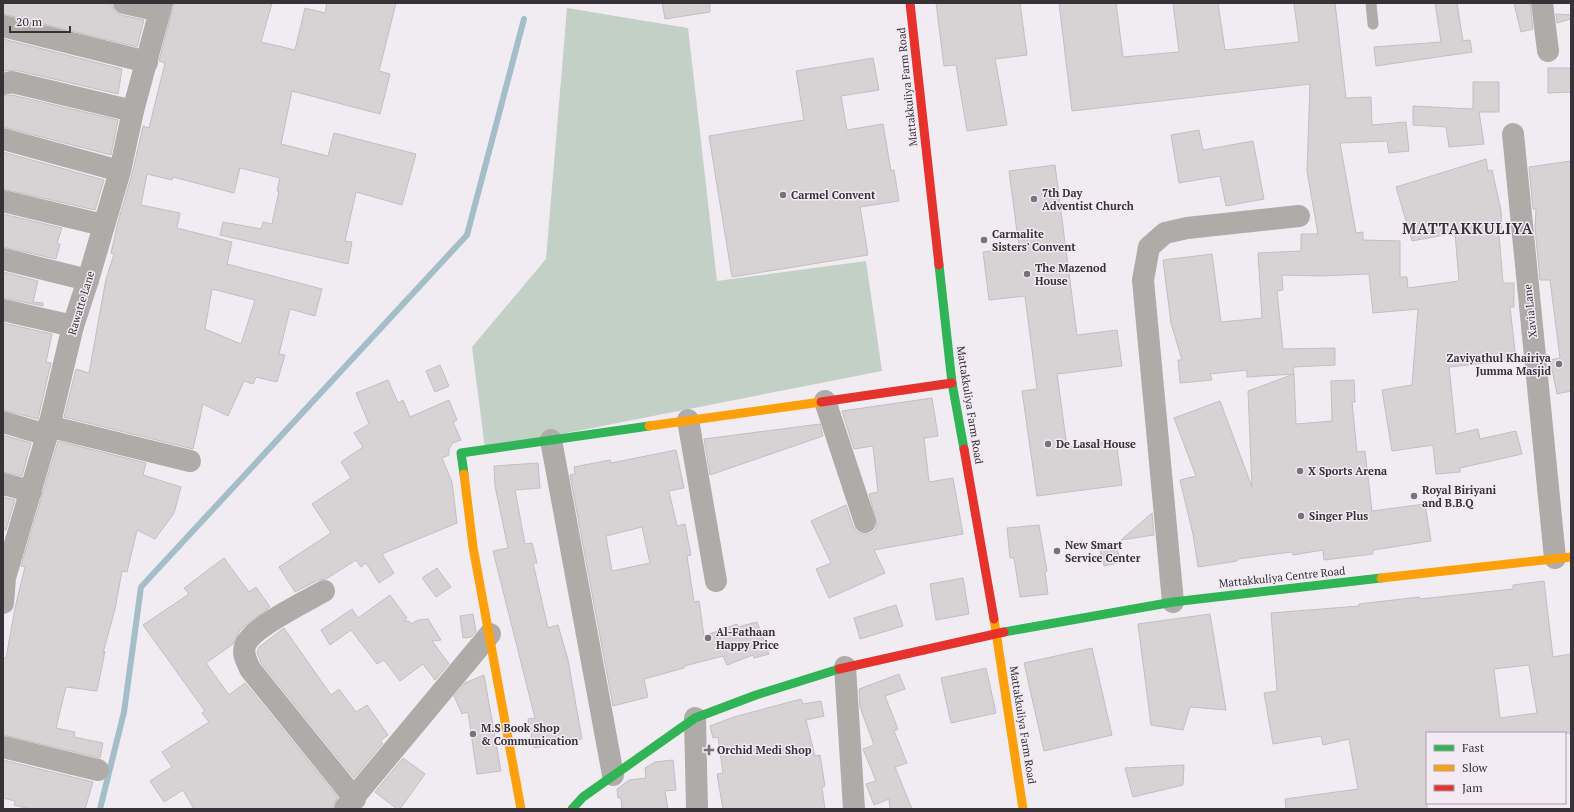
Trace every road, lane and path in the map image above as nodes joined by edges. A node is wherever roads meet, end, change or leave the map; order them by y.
1 (124, 3) edge
2 (910, 3) edge
3 (1371, 3) edge
4 (1542, 3) edge
5 (161, 7) edge
6 (1373, 24) dead end
7 (3, 26) edge
8 (1548, 51) dead end
9 (147, 62) junction
10 (3, 84) edge
11 (133, 111) junction
12 (1512, 134) dead end
13 (3, 138) edge
14 (120, 171) junction
15 (3, 200) edge
16 (1299, 216) dead end
17 (103, 225) junction
18 (3, 259) edge
19 (88, 280) junction
20 (3, 310) edge
21 (73, 326) junction
22 (952, 383) junction
23 (825, 400) junction
24 (688, 420) junction
25 (3, 422) edge
26 (47, 431) junction
27 (551, 440) junction
28 (190, 461) dead end
29 (3, 484) edge
30 (31, 491) junction
31 (865, 522) dead end
32 (9, 541) edge
33 (1563, 557) edge
34 (716, 581) dead end
35 (324, 591) dead end
36 (1173, 602) junction
37 (3, 603) edge
38 (997, 633) junction
39 (490, 634) junction
40 (845, 667) junction
41 (695, 718) junction
42 (3, 747) edge
43 (98, 770) dead end
44 (613, 775) junction
45 (349, 804) edge
46 (521, 809) edge
47 (572, 809) edge
48 (697, 809) edge
49 (854, 809) edge
50 (1024, 809) edge

1 - 5 street
2 - 22 street, Mattakkuliya Farm Road
3 - 6 lane
4 - 8 street
5 - 9 street, Rawatte Lane
7 - 9 street
9 - 11 street, Rawatte Lane
10 - 11 street
11 - 14 street, Rawatte Lane
12 - 33 street, Xavia Lane
13 - 14 street
14 - 17 street, Rawatte Lane
15 - 17 street
16 - 36 street
17 - 19 street, Rawatte Lane
18 - 19 street
19 - 21 street, Rawatte Lane
20 - 21 street
21 - 26 street, Rawatte Lane
22 - 23 street
22 - 38 street, Mattakkuliya Farm Road
23 - 24 street
23 - 31 street
24 - 27 street
24 - 34 street
25 - 26 street
26 - 28 street
26 - 30 street, Rawatte Lane
27 - 39 street
27 - 44 street
29 - 30 street
30 - 32 street, Rawatte Lane
32 - 37 street, Rawatte Lane
33 - 36 street, Mattakkuliya Centre Road
35 - 45 street
36 - 38 street, Mattakkuliya Centre Road
38 - 40 street, Mattakkuliya Centre Road
38 - 50 street, Mattakkuliya Farm Road
39 - 45 street
39 - 46 street
40 - 41 street, Mattakkuliya Centre Road
40 - 49 street
41 - 44 street, Mattakkuliya Centre Road
41 - 48 street
42 - 43 street
44 - 47 street, Mattakkuliya Centre Road

